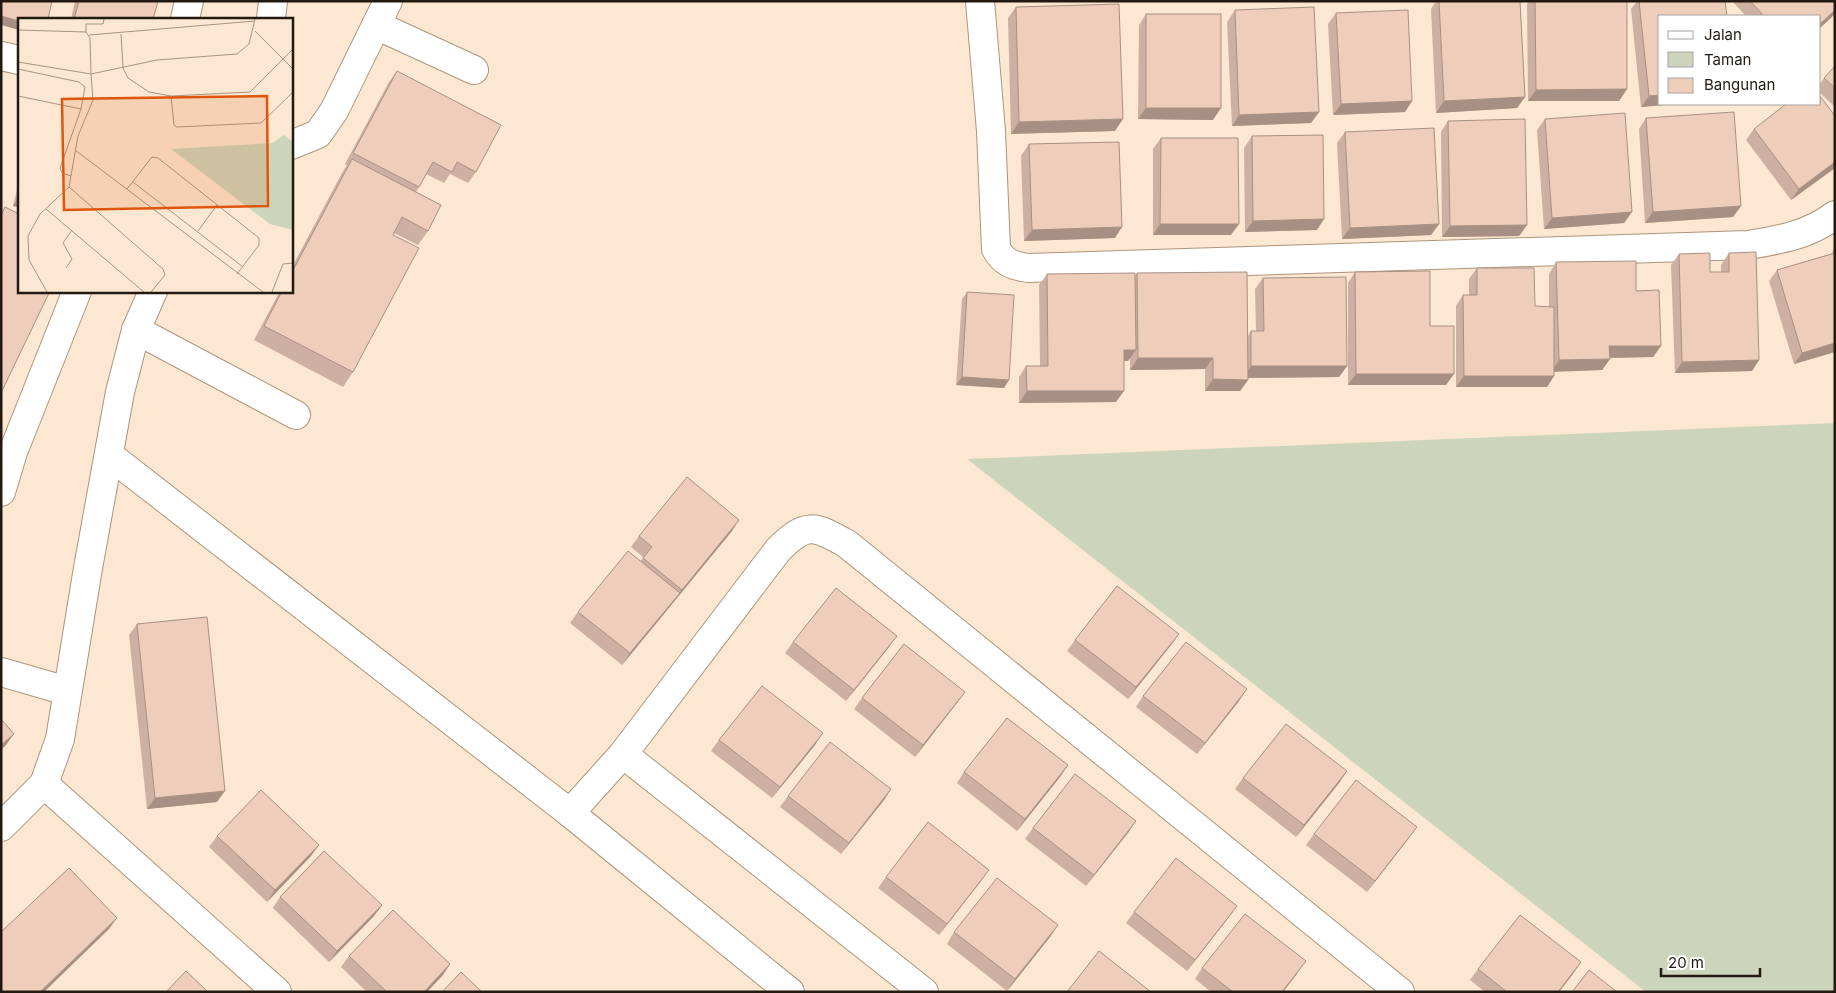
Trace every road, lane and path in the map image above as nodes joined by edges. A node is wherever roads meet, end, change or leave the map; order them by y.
1 (189, 1) edge
2 (273, 1) edge
3 (980, 1) edge
4 (382, 13) edge
5 (185, 18) edge
6 (271, 18) edge
7 (1, 56) edge
8 (18, 60) edge
9 (474, 70) dead end
10 (292, 145) edge
11 (1835, 215) edge
12 (77, 292) edge
13 (153, 292) edge
14 (136, 330) junction
15 (296, 415) dead end
16 (109, 455) junction
17 (1, 492) edge
18 (1, 672) edge
19 (67, 691) junction
20 (623, 754) junction
21 (44, 784) junction
22 (570, 814) junction
23 (1, 827) edge
24 (1370, 983) edge
25 (277, 992) edge
26 (790, 992) edge
27 (924, 992) edge
28 (1400, 992) edge

1 - 5 street
2 - 6 street
3 - 11 street
4 - 9 street
4 - 10 street
7 - 8 street
12 - 17 street
13 - 14 street
14 - 15 street
14 - 16 street
16 - 19 street
16 - 22 street
18 - 19 street
19 - 21 street
20 - 22 street
20 - 24 street
20 - 27 street
21 - 23 street
21 - 25 street
22 - 26 street
24 - 28 street

